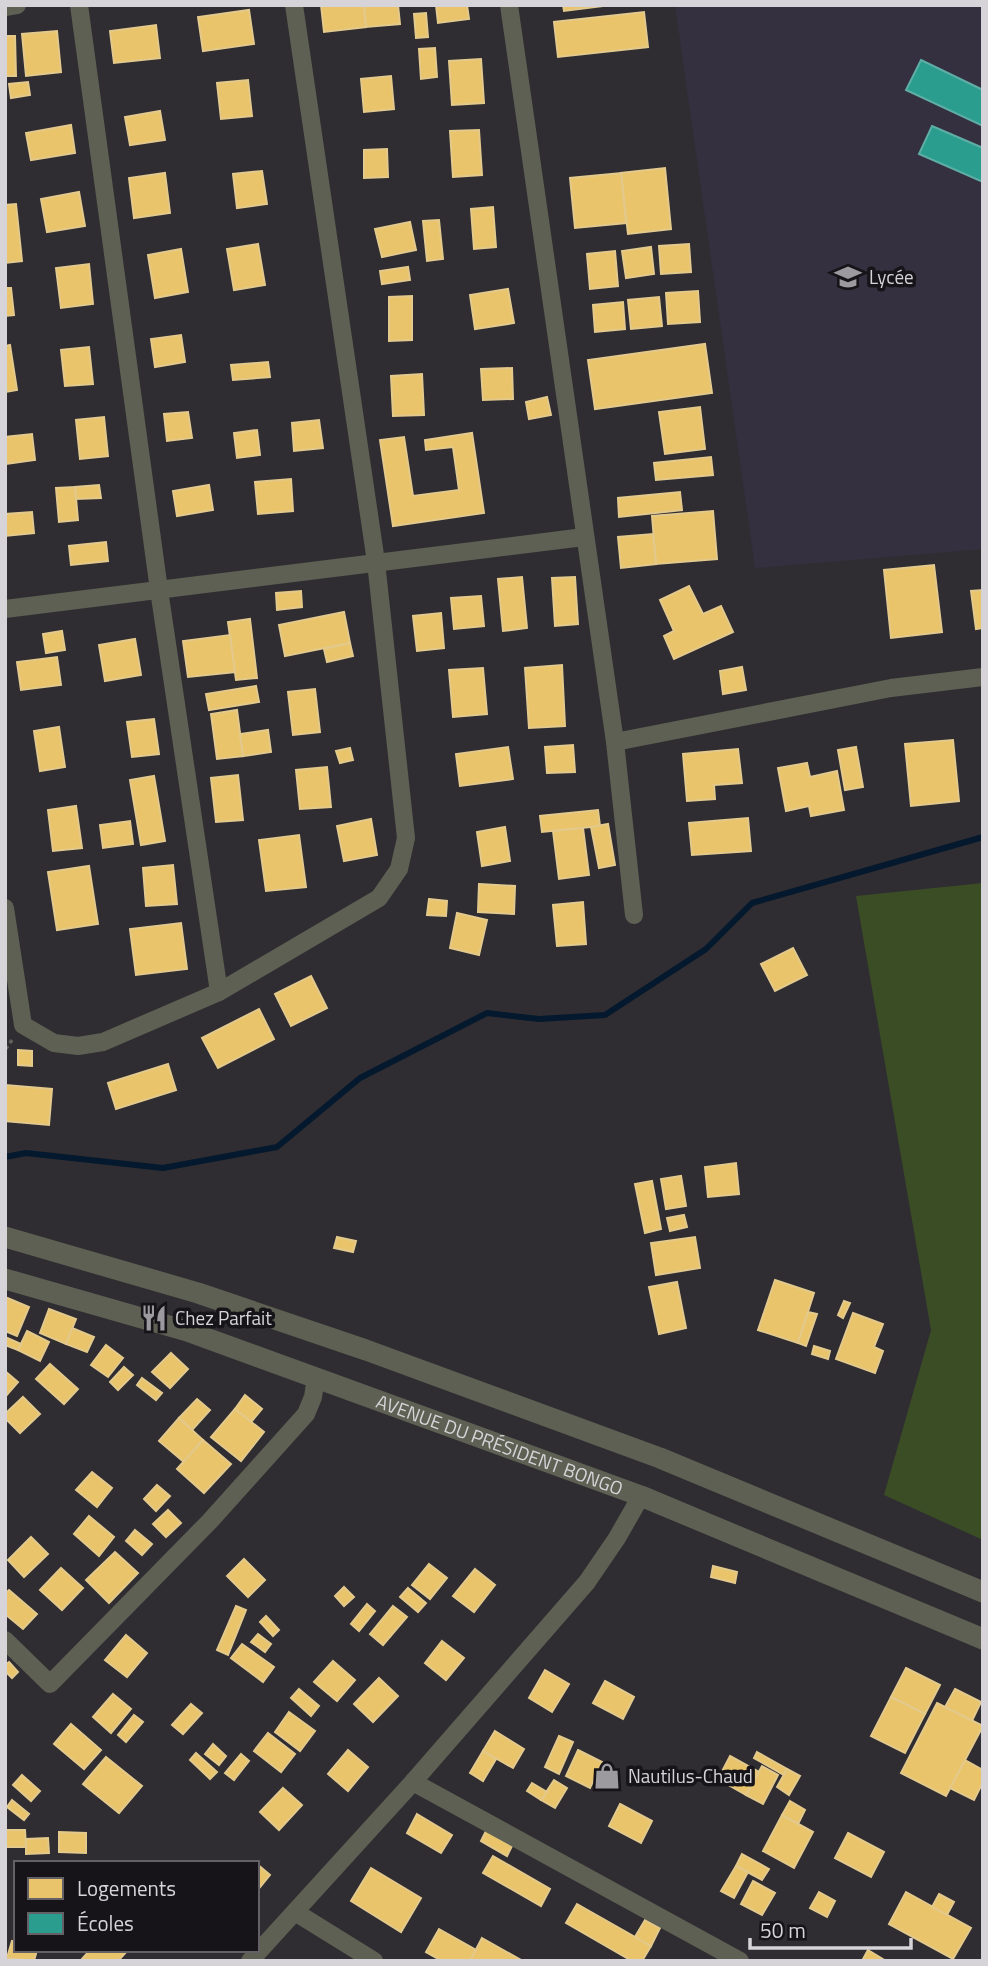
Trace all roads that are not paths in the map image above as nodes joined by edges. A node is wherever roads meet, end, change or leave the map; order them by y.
1 (17, 5) edge
2 (79, 5) edge
3 (294, 5) edge
4 (509, 5) edge
5 (5, 7) edge
6 (584, 537) junction
7 (376, 562) junction
8 (159, 590) junction
9 (5, 609) edge
10 (983, 677) edge
11 (615, 742) junction
12 (5, 908) edge
13 (634, 915) dead end
14 (219, 992) junction
15 (5, 1237) edge
16 (5, 1279) edge
17 (316, 1377) junction
18 (641, 1496) junction
19 (983, 1592) edge
20 (983, 1639) edge
21 (5, 1640) edge
22 (413, 1782) junction
23 (295, 1912) junction
24 (259, 1951) edge
25 (374, 1961) edge
26 (740, 1961) edge

1 - 5 street
2 - 8 street
3 - 7 street
4 - 6 street
6 - 7 street
6 - 11 street
7 - 8 street
7 - 14 street
8 - 9 street
8 - 14 street
10 - 11 street
11 - 13 street
12 - 14 street
15 - 19 street
16 - 17 street, AVENUE DU PRÉSIDENT BONGO
17 - 18 street, AVENUE DU PRÉSIDENT BONGO
17 - 21 street
18 - 20 street, AVENUE DU PRÉSIDENT BONGO
18 - 22 street
22 - 23 street
22 - 26 street
23 - 24 street
23 - 25 street

